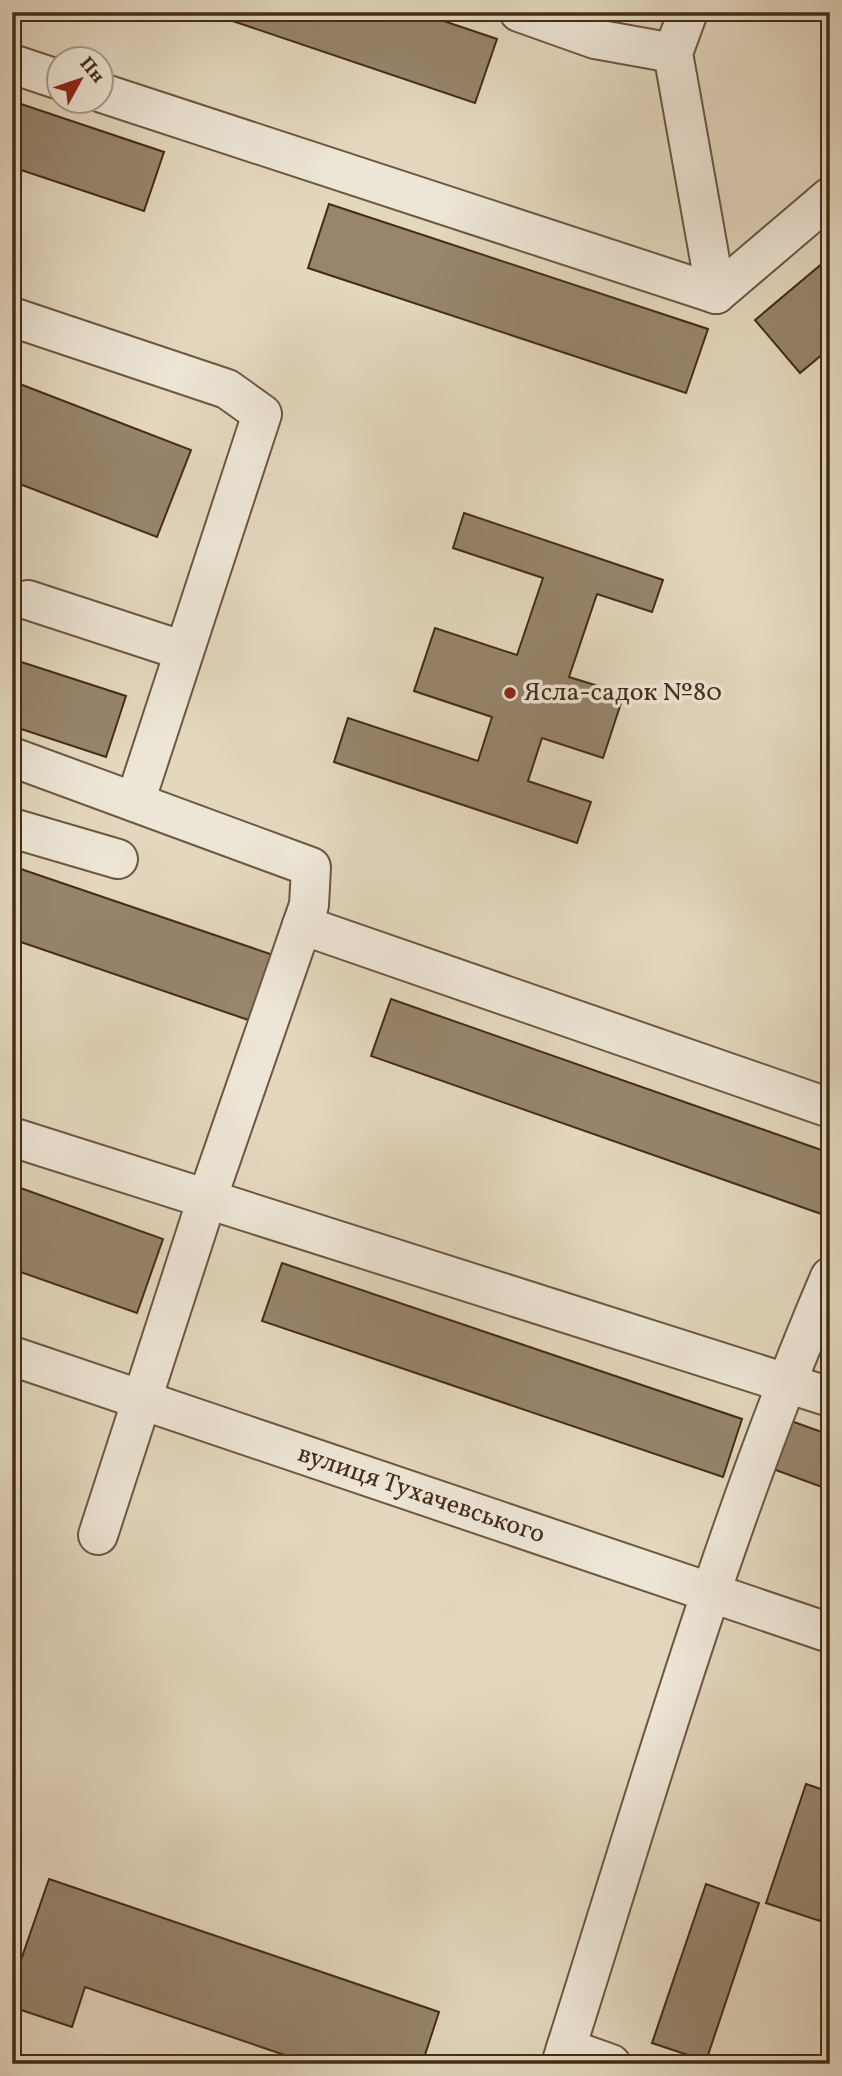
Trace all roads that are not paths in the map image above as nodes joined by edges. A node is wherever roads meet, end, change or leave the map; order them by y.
1 (519, 12) edge
2 (688, 12) edge
3 (673, 53) junction
4 (12, 64) edge
5 (46, 75) edge
6 (116, 98) edge
7 (830, 197) edge
8 (716, 294) junction
9 (12, 317) edge
10 (28, 600) dead end
11 (184, 651) junction
12 (12, 757) edge
13 (135, 802) junction
14 (12, 828) edge
15 (118, 859) dead end
16 (302, 925) junction
17 (830, 1108) edge
18 (12, 1137) edge
19 (207, 1199) junction
20 (830, 1277) edge
21 (12, 1356) edge
22 (785, 1382) junction
23 (830, 1397) edge
24 (141, 1399) junction
25 (98, 1535) dead end
26 (710, 1593) junction
27 (830, 1633) edge
28 (564, 2056) edge
29 (611, 2064) edge

1 - 3 street
2 - 3 street
3 - 8 street
4 - 5 street
6 - 8 street
7 - 8 street
9 - 11 street
10 - 11 street
11 - 13 street
12 - 13 street
13 - 16 street
14 - 15 street
16 - 17 street
16 - 19 street
18 - 19 street
19 - 22 street
19 - 24 street
20 - 22 street
21 - 24 street, вулиця Тухачевського
22 - 23 street
22 - 26 street
24 - 25 street
24 - 26 street, вулиця Тухачевського
26 - 27 street, вулиця Тухачевського
26 - 28 street
28 - 29 street

